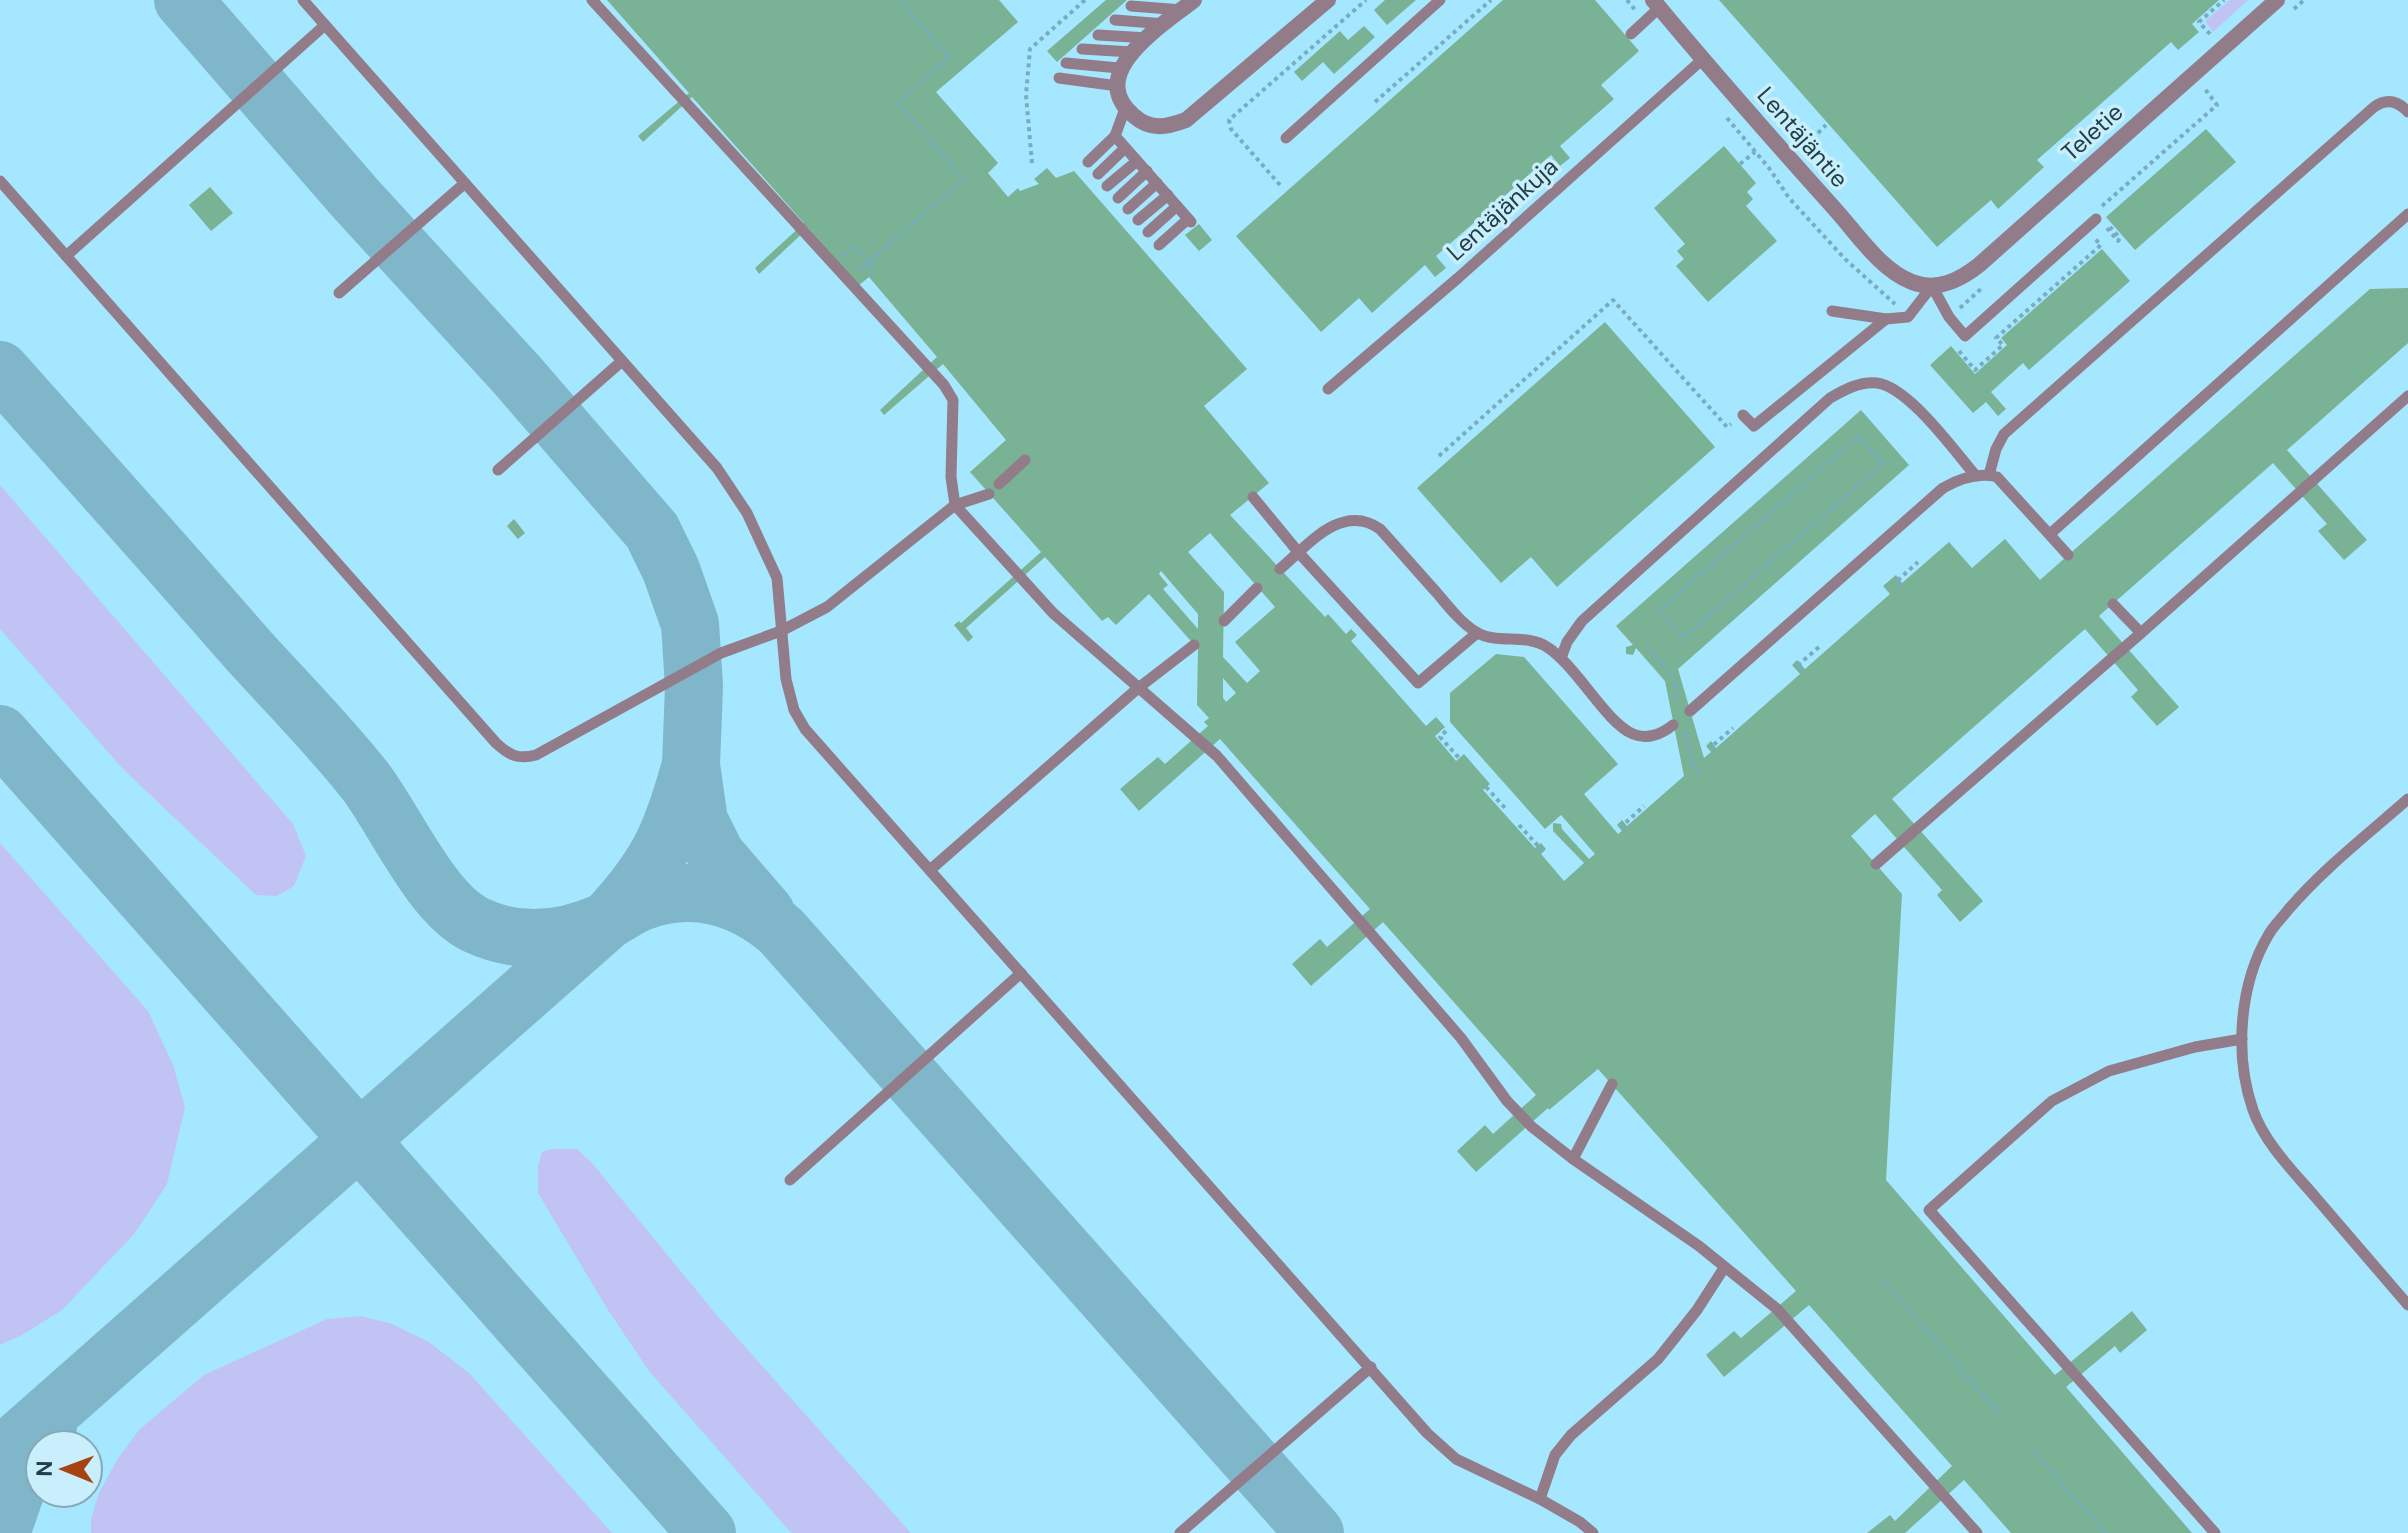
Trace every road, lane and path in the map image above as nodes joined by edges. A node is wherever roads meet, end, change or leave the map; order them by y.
1 (303, 0) edge
2 (592, 0) edge
3 (899, 0) edge
4 (1085, 0) edge
5 (1328, 0) edge
6 (1366, 0) edge
7 (1440, 0) edge
8 (1491, 0) edge
9 (1627, 0) edge
10 (2277, 0) edge
11 (1656, 4) edge
12 (1188, 5) edge
13 (1131, 6) dead end
14 (1115, 20) dead end
15 (1645, 22) junction
16 (1165, 24) junction
17 (325, 25) junction
18 (1631, 34) dead end
19 (1098, 35) dead end
20 (1148, 38) junction
21 (1082, 49) dead end
22 (1132, 52) junction
23 (1704, 58) junction
24 (1066, 63) dead end
25 (1119, 68) junction
26 (1059, 78) dead end
27 (1118, 86) junction
28 (2205, 89) dead end
29 (1375, 102) dead end
30 (1126, 106) junction
31 (1721, 111) dead end
32 (2408, 112) edge
33 (1115, 136) junction
34 (1286, 138) dead end
35 (1125, 148) junction
36 (1755, 152) junction
37 (1554, 160) dead end
38 (1137, 161) junction
39 (1088, 162) dead end
40 (1032, 163) dead end
41 (1740, 164) dead end
42 (1147, 171) junction
43 (1559, 171) dead end
44 (1098, 174) dead end
45 (0, 181) edge
46 (465, 183) junction
47 (1157, 183) junction
48 (1280, 185) dead end
49 (1107, 186) dead end
50 (1168, 195) junction
51 (1118, 198) dead end
52 (1177, 206) junction
53 (1128, 209) dead end
54 (2408, 214) edge
55 (1138, 220) dead end
56 (2099, 220) joint
57 (1148, 232) dead end
58 (1159, 245) dead end
59 (854, 246) dead end
60 (66, 256) junction
61 (868, 263) junction
62 (857, 273) dead end
63 (867, 275) dead end
64 (1932, 286) junction
65 (339, 293) dead end
66 (1832, 311) dead end
67 (1908, 317) junction
68 (1886, 319) junction
69 (622, 361) junction
70 (1328, 389) dead end
71 (2408, 396) edge
72 (1743, 415) dead end
73 (1727, 427) dead end
74 (1439, 456) dead end
75 (1025, 460) dead end
76 (498, 470) dead end
77 (1989, 475) junction
78 (1976, 476) junction
79 (999, 484) dead end
80 (989, 494) dead end
81 (1253, 497) dead end
82 (955, 505) junction
83 (2050, 534) junction
84 (1299, 553) junction
85 (2068, 555) dead end
86 (1918, 562) dead end
87 (1280, 569) dead end
88 (1900, 586) dead end
89 (1257, 588) dead end
90 (2113, 604) dead end
91 (1224, 621) dead end
92 (781, 631) junction
93 (1477, 633) junction
94 (2141, 633) junction
95 (1683, 638) joint
96 (1194, 645) dead end
97 (1647, 646) dead end
98 (1819, 647) dead end
99 (1561, 658) junction
100 (1802, 671) dead end
101 (1672, 675) dead end
102 (1137, 689) junction
103 (1690, 711) dead end
104 (1673, 725) dead end
105 (1733, 728) dead end
106 (1446, 731) dead end
107 (1714, 750) dead end
108 (1459, 758) dead end
109 (1694, 767) dead end
110 (1699, 776) dead end
111 (1486, 787) dead end
112 (2408, 799) edge
113 (1644, 806) dead end
114 (1505, 808) dead end
115 (1519, 825) dead end
116 (1624, 828) dead end
117 (1538, 851) dead end
118 (1876, 864) dead end
119 (930, 870) junction
120 (1021, 973) junction
121 (2242, 1039) junction
122 (1612, 1084) dead end
123 (1573, 1159) junction
124 (790, 1180) dead end
125 (1724, 1268) junction
126 (1882, 1279) dead end
127 (2408, 1305) edge
128 (1371, 1367) junction
129 (2001, 1415) dead end
130 (2034, 1452) dead end
131 (1540, 1499) junction
132 (1180, 1533) edge
133 (1593, 1533) edge
134 (1977, 1533) edge
135 (2105, 1533) edge
136 (2215, 1533) edge

1 - 17 lane
2 - 82 lane
3 - 61 path
4 - 40 path
5 - 30 street
6 - 48 path
7 - 34 lane
8 - 29 path
9 - 15 path
10 - 64 street, Teletie
11 - 15 lane
11 - 23 street, Lentäjäntie
12 - 13 lane
12 - 16 street
14 - 16 lane
15 - 18 lane
16 - 20 street
17 - 46 lane
17 - 60 lane
19 - 20 lane
20 - 22 street
21 - 22 lane
22 - 25 street
23 - 64 street, Lentäjäntie
23 - 70 lane, Lentäjänkuja
24 - 25 lane
25 - 27 street
26 - 27 lane
27 - 30 street
28 - 56 path
30 - 33 lane
31 - 36 path
32 - 77 lane
33 - 35 lane
33 - 39 lane
35 - 38 lane
35 - 44 lane
36 - 41 path
36 - 67 path
37 - 43 path
38 - 42 lane
38 - 49 lane
42 - 47 lane
42 - 51 lane
45 - 60 lane
46 - 65 lane
46 - 69 lane
47 - 50 lane
47 - 53 lane
50 - 52 lane
50 - 55 lane
52 - 57 lane
52 - 58 lane
54 - 83 lane
56 - 64 lane
59 - 61 path
60 - 92 lane
61 - 62 path
61 - 63 path
64 - 67 lane
66 - 68 lane
67 - 68 lane
68 - 72 lane
69 - 76 lane
69 - 92 lane
71 - 94 lane
73 - 74 path
75 - 79 lane
77 - 78 lane
77 - 83 lane
78 - 99 lane
78 - 103 lane
80 - 82 lane
81 - 84 lane
82 - 92 lane
82 - 102 lane
83 - 85 lane
84 - 87 lane
84 - 93 lane
84 - 93 lane
86 - 88 path
89 - 91 lane
90 - 94 lane
92 - 119 lane
93 - 99 lane
94 - 118 lane
95 - 95 path
96 - 102 lane
97 - 101 path
98 - 100 path
99 - 104 lane
102 - 119 lane
102 - 123 lane
105 - 107 path
106 - 108 path
109 - 110 path
111 - 114 path
112 - 121 lane
113 - 116 path
115 - 117 path
119 - 120 lane
120 - 124 lane
120 - 128 lane
121 - 127 lane
121 - 136 lane
122 - 123 lane
123 - 125 lane
125 - 131 lane
125 - 134 lane
126 - 129 path
128 - 131 lane
128 - 132 lane
130 - 135 path
131 - 133 lane

